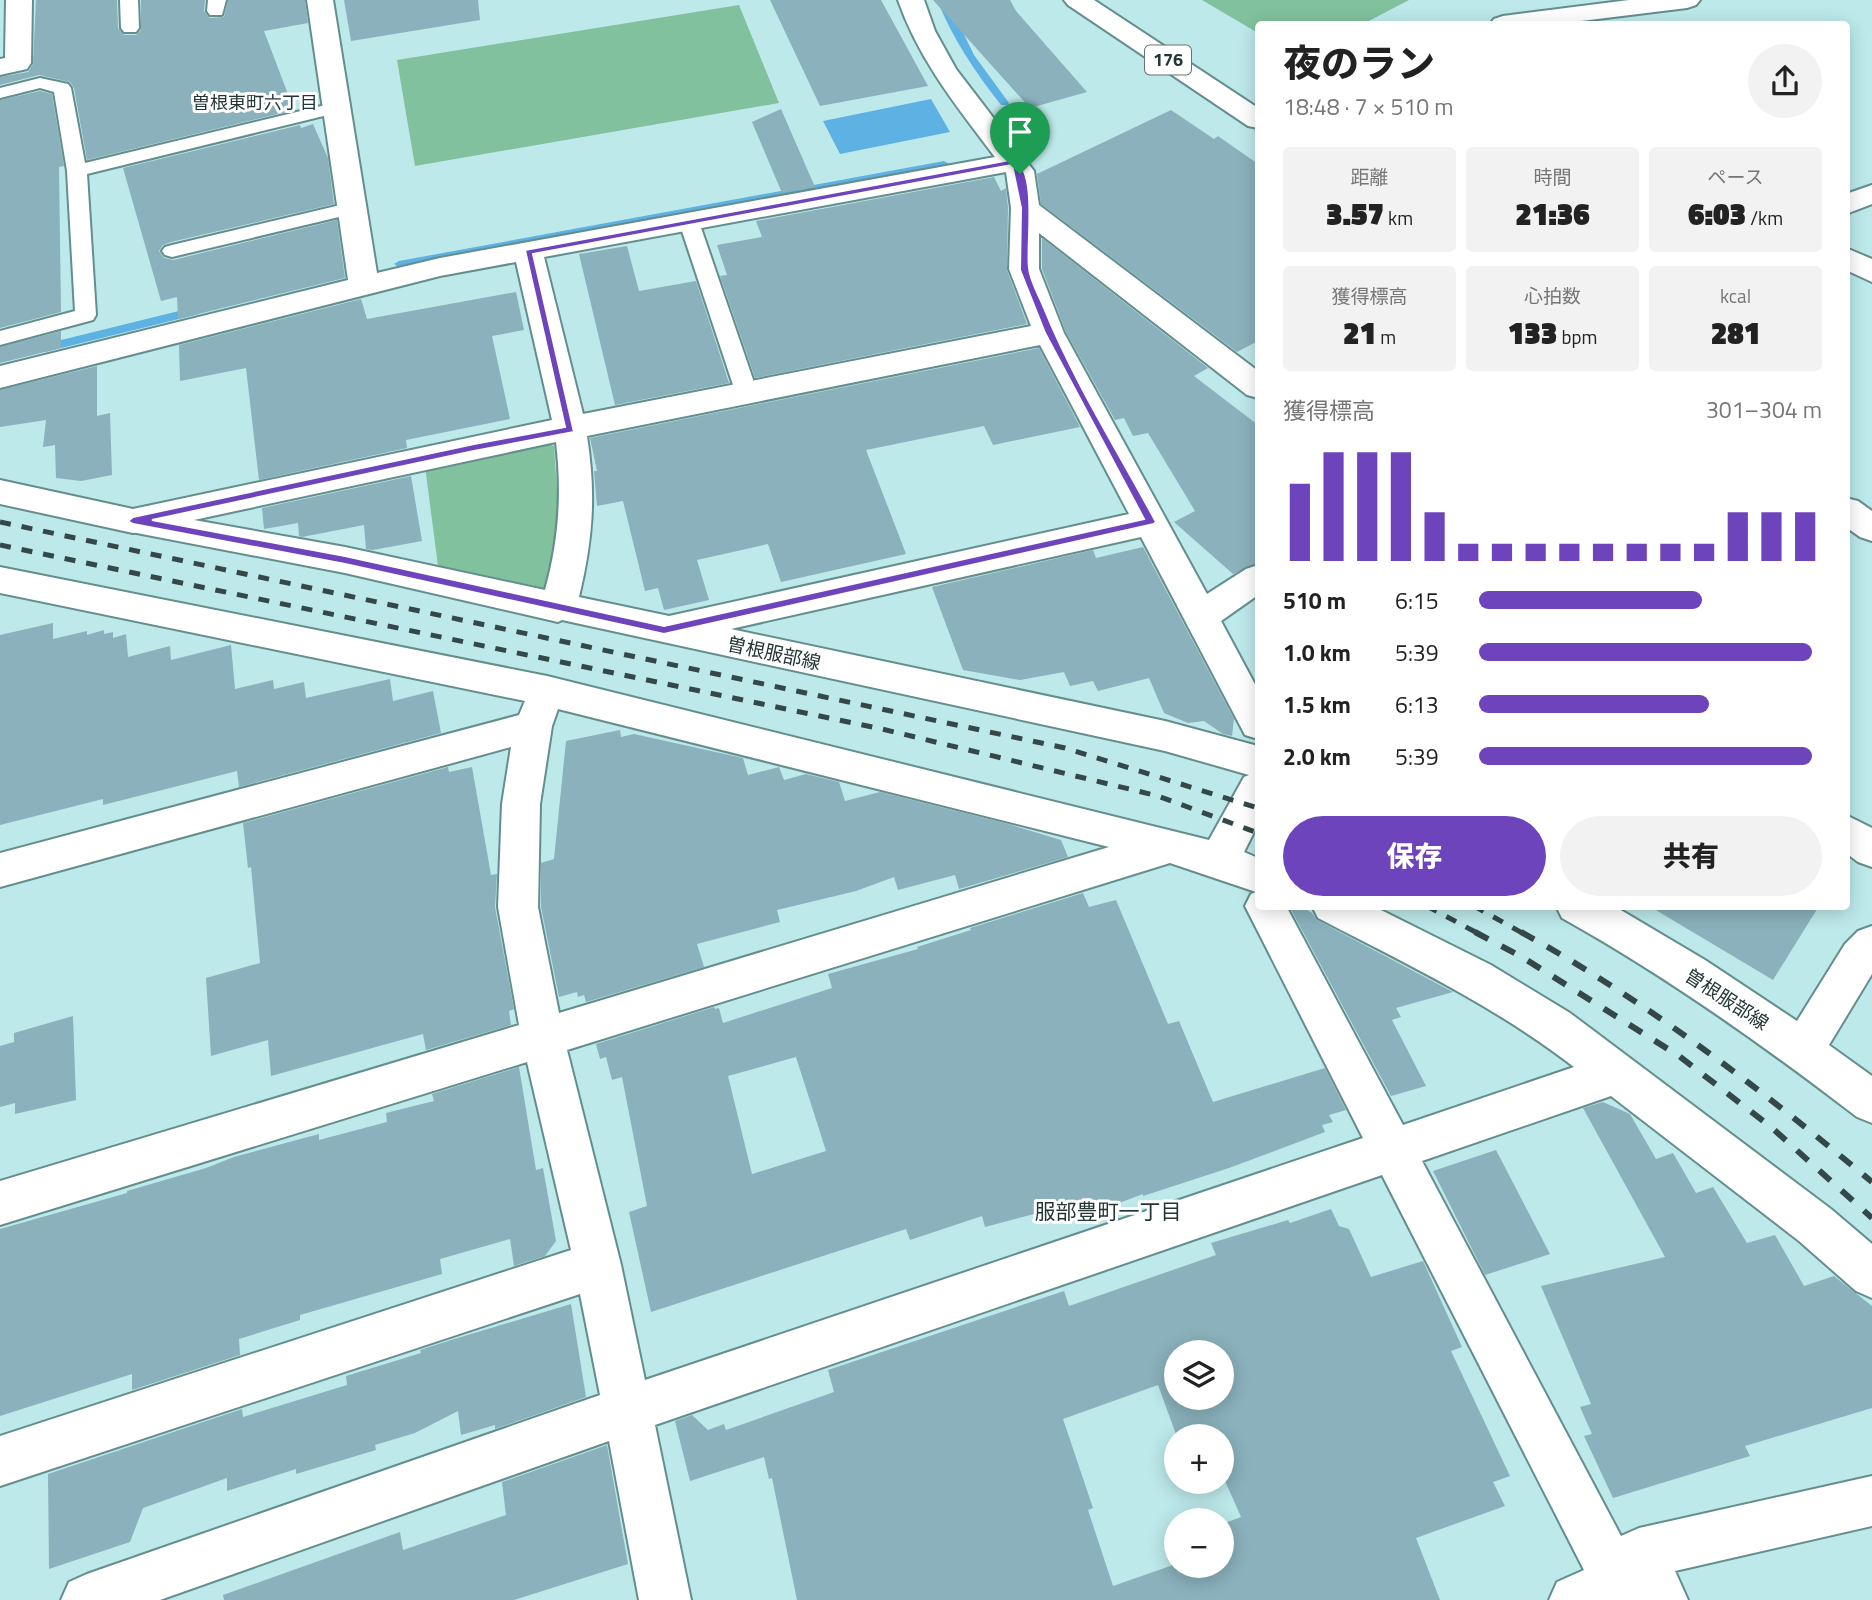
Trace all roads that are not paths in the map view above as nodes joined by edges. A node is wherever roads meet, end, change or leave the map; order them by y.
1 (19, 0) edge
2 (129, 0) edge
3 (320, 0) edge
4 (911, 0) edge
5 (1077, 0) edge
6 (1687, 0) edge
7 (1526, 21) edge
8 (130, 28) dead end
9 (0, 67) edge
10 (0, 93) edge
11 (338, 107) junction
12 (1255, 118) edge
13 (1015, 162) junction
14 (77, 171) junction
15 (1872, 194) edge
16 (1850, 203) edge
17 (353, 208) junction
18 (1025, 208) junction
19 (689, 222) junction
20 (172, 251) dead end
21 (528, 252) junction
22 (1850, 259) edge
23 (1872, 272) edge
24 (364, 286) junction
25 (1049, 333) junction
26 (0, 338) edge
27 (0, 377) edge
28 (1255, 385) edge
29 (747, 394) junction
30 (570, 430) junction
31 (0, 492) edge
32 (1850, 513) edge
33 (133, 521) junction
34 (1151, 522) junction
35 (1872, 528) edge
36 (0, 579) edge
37 (1255, 580) edge
38 (558, 608) junction
39 (1201, 615) junction
40 (664, 630) junction
41 (540, 709) junction
42 (1255, 718) edge
43 (1255, 761) edge
44 (1255, 819) edge
45 (1850, 834) edge
46 (1170, 846) junction
47 (1872, 850) edge
48 (0, 870) edge
49 (1249, 881) edge
50 (1264, 910) edge
51 (1340, 910) edge
52 (1583, 910) edge
53 (1868, 954) edge
54 (543, 1039) junction
55 (1803, 1049) junction
56 (1615, 1074) junction
57 (1872, 1102) edge
58 (1391, 1151) junction
59 (0, 1203) edge
60 (598, 1265) junction
61 (1872, 1275) edge
62 (628, 1410) junction
63 (0, 1461) edge
64 (1872, 1501) edge
65 (1624, 1584) edge
66 (87, 1600) edge
67 (665, 1600) edge

1 - 9 main road
2 - 8 lane
3 - 11 main road
4 - 13 main road
5 - 12 main road, 176
6 - 7 main road
10 - 14 lane
11 - 14 lane
11 - 17 main road
13 - 18 main road
13 - 19 main road
14 - 26 lane
15 - 16 main road
17 - 20 lane
17 - 24 main road
18 - 25 main road
18 - 28 main road
19 - 21 main road
19 - 29 lane
21 - 24 main road
21 - 30 main road
22 - 23 main road
24 - 27 main road
25 - 29 main road
25 - 34 main road
29 - 30 main road
30 - 33 main road
30 - 38 main road
31 - 33 main road, 曽根服部線
32 - 35 main road
33 - 38 main road, 曽根服部線
34 - 39 main road
34 - 40 main road
36 - 41 main road
37 - 39 main road
38 - 40 main road, 曽根服部線
39 - 42 main road
40 - 43 main road, 曽根服部線
41 - 46 main road
41 - 48 main road
41 - 54 main road
44 - 49 main road
45 - 47 main road
46 - 49 main road
46 - 54 main road
50 - 58 main road
51 - 56 main road
52 - 55 main road, 曽根服部線
53 - 55 main road
54 - 59 main road
54 - 60 main road
55 - 57 main road, 曽根服部線
56 - 58 main road
56 - 61 main road
58 - 62 main road
58 - 65 main road
60 - 62 main road
60 - 63 main road
62 - 66 main road
62 - 67 main road
64 - 65 main road

